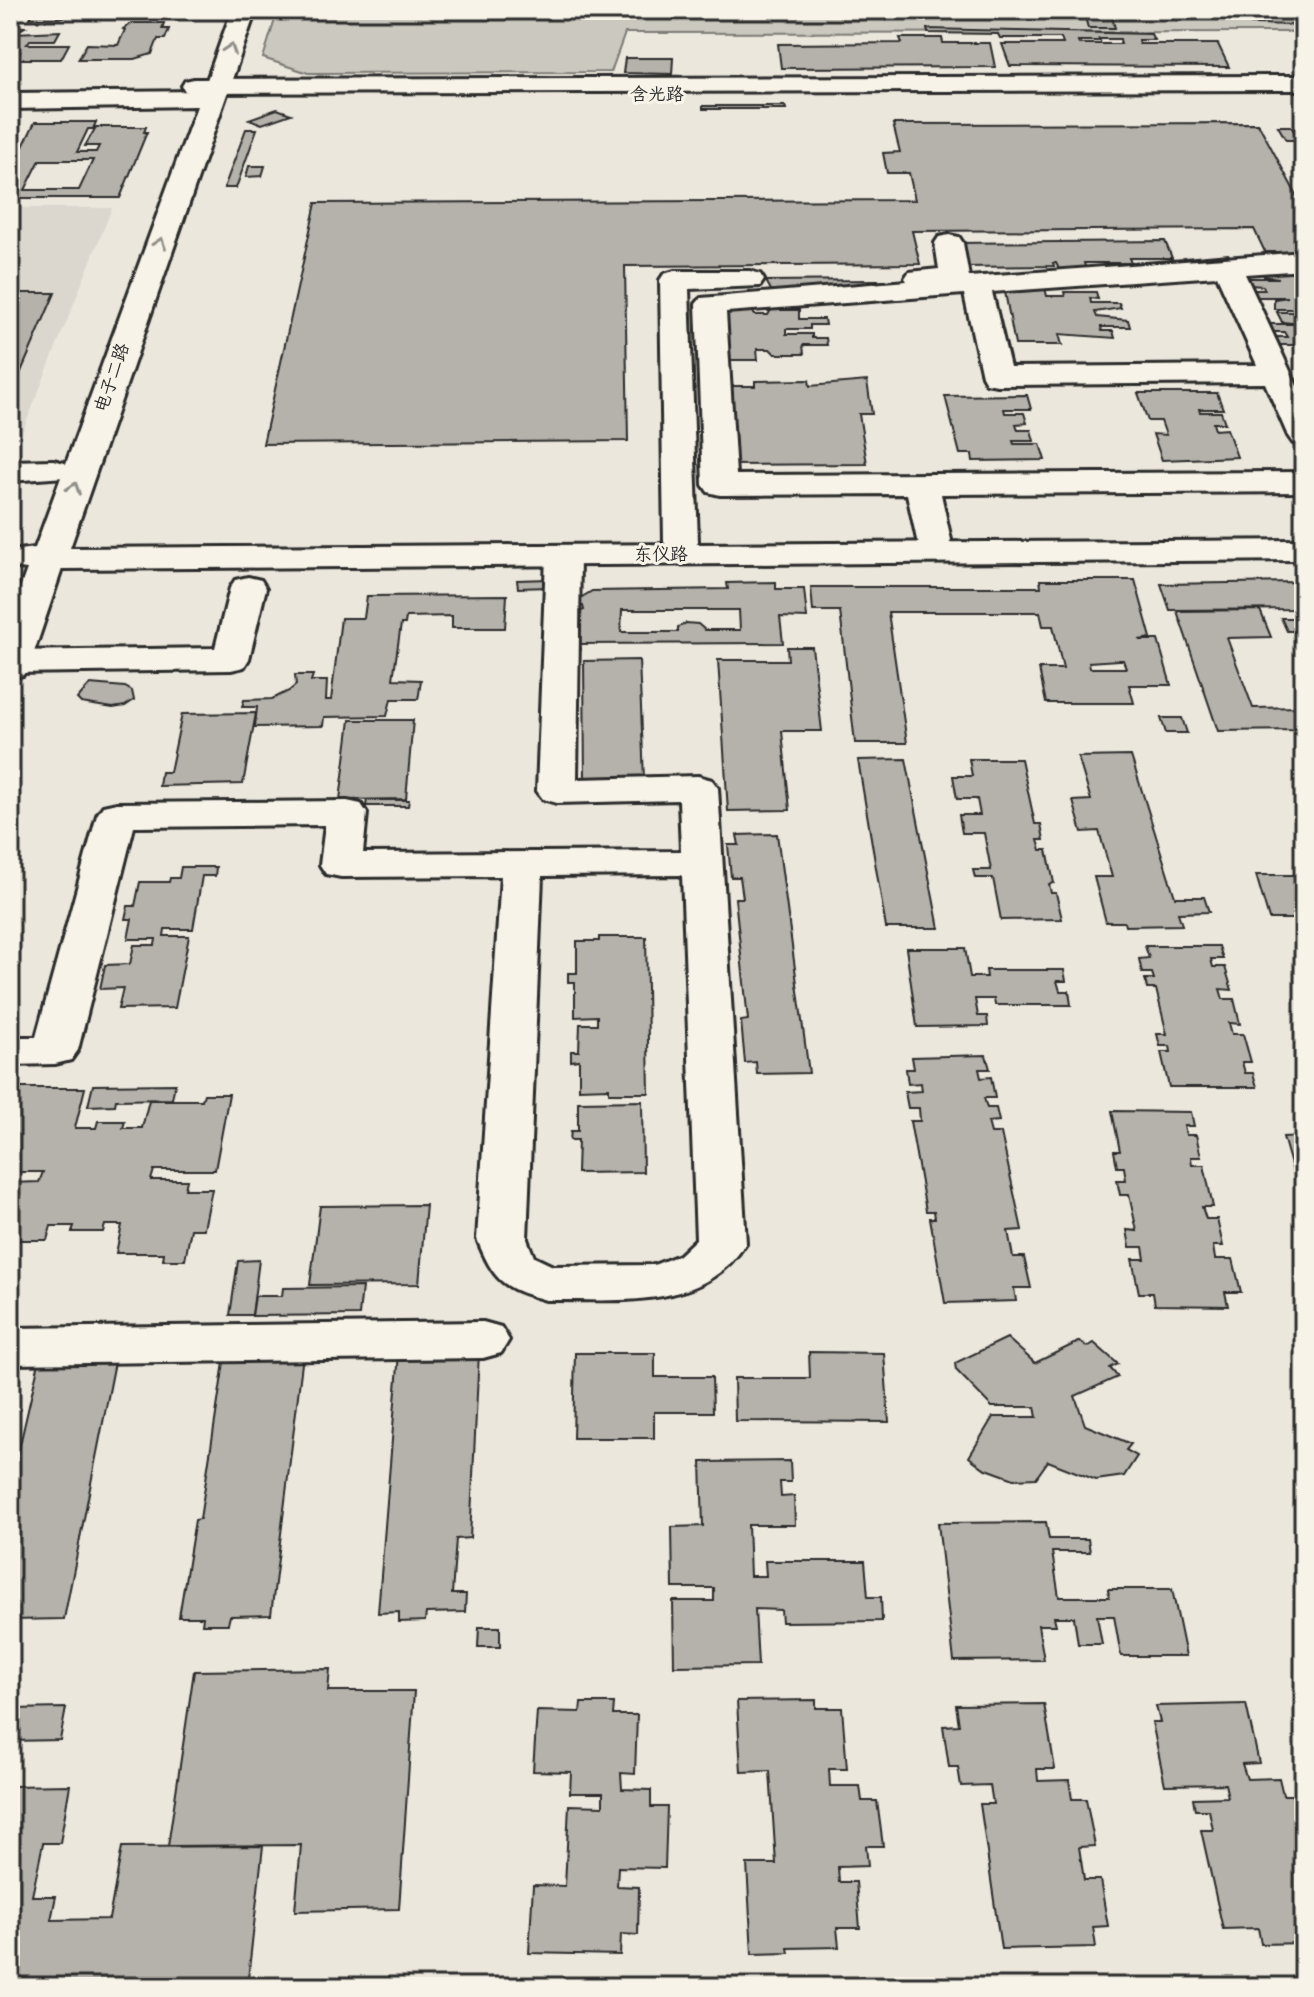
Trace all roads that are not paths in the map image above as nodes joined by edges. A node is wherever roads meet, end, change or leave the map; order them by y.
1 (222, 10) edge
2 (244, 10) edge
3 (1304, 83) edge
4 (10, 87) edge
5 (1304, 90) edge
6 (202, 93) junction
7 (10, 101) edge
8 (949, 243) dead end
9 (1304, 261) edge
10 (1227, 265) junction
11 (976, 285) junction
12 (1276, 374) junction
13 (1304, 436) edge
14 (53, 470) junction
15 (10, 471) edge
16 (1304, 482) edge
17 (922, 484) junction
18 (1304, 537) edge
19 (934, 540) junction
20 (681, 542) junction
21 (1304, 550) edge
22 (563, 556) junction
23 (30, 558) edge
24 (248, 588) dead end
25 (11, 664) edge
26 (702, 863) junction
27 (522, 864) junction
28 (10, 1051) edge
29 (483, 1340) dead end
30 (10, 1346) edge

1 - 6 street
6 -> 2 street
3 - 6 street, 含光路
4 - 6 street, 含光路
5 - 6 street, 含光路
6 - 7 street, 含光路
6 - 14 street, 电子二路
23 -> 6 street, 电子二路
8 - 20 street
9 - 10 street
10 - 11 street
10 - 12 street
11 - 12 street
11 - 17 street
12 - 13 street
14 - 15 street
14 - 23 street, 电子二路
16 - 17 street
17 - 19 street
18 - 19 street, 东仪路
19 - 20 street, 东仪路
20 - 23 street, 东仪路
21 - 22 street, 东仪路
22 - 23 street, 东仪路
22 - 26 street
23 - 25 street, 电子二路
24 - 25 street
26 - 27 street
26 - 27 street
27 - 28 street
29 - 30 street

